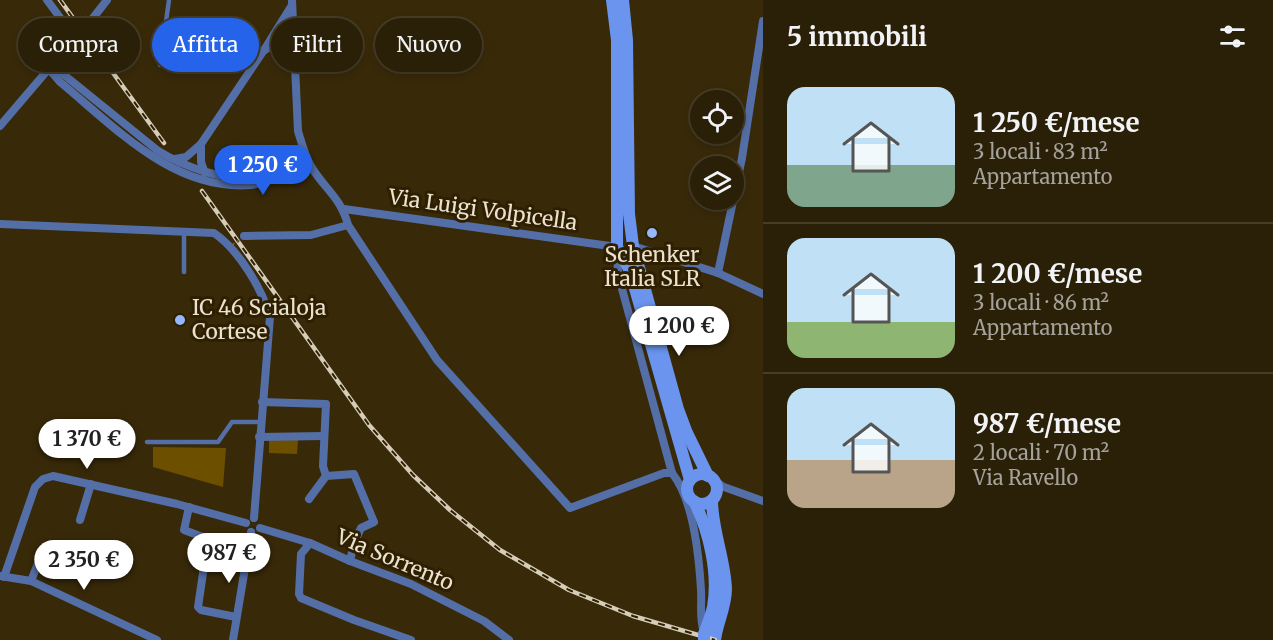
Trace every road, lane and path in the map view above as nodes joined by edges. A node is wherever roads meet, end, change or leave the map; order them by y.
1 (47, 0) edge
2 (107, 0) edge
3 (169, 0) edge
4 (612, 0) edge
5 (623, 0) edge
6 (292, 2) edge
7 (89, 17) edge
8 (60, 18) edge
9 (167, 18) edge
10 (293, 18) edge
11 (763, 21) edge
12 (271, 46) edge
13 (264, 50) junction
14 (46, 72) edge
15 (52, 72) edge
16 (57, 72) edge
17 (296, 72) edge
18 (0, 126) edge
19 (201, 144) junction
20 (303, 148) junction
21 (171, 159) junction
22 (311, 167) junction
23 (203, 171) junction
24 (286, 173) junction
25 (213, 183) junction
26 (344, 209) junction
27 (0, 225) edge
28 (348, 225) junction
29 (184, 233) junction
30 (242, 238) joint
31 (232, 245) dead end
32 (633, 246) junction
33 (617, 247) junction
34 (184, 272) dead end
35 (718, 273) junction
36 (763, 294) edge
37 (262, 398) junction
38 (260, 422) junction
39 (259, 436) junction
40 (324, 436) junction
41 (147, 442) dead end
42 (672, 473) junction
43 (326, 476) junction
44 (711, 478) junction
45 (690, 480) junction
46 (91, 484) junction
47 (730, 489) junction
48 (713, 498) junction
49 (309, 499) dead end
50 (694, 501) junction
51 (763, 501) edge
52 (189, 507) junction
53 (80, 520) dead end
54 (250, 521) junction
55 (255, 530) junction
56 (310, 543) junction
57 (43, 551) dead end
58 (350, 561) junction
59 (2, 576) edge
60 (31, 582) junction
61 (236, 617) junction
62 (710, 638) edge
63 (505, 639) edge
64 (158, 640) edge
65 (233, 640) edge
66 (411, 640) edge

1 - 8 street
2 - 7 street
3 - 9 lane
4 - 33 main road
5 - 32 main road
6 - 10 street
6 - 13 street
11 - 35 street
12 - 13 street
13 - 19 street
14 - 18 street
15 - 25 street
16 - 21 street
17 - 20 street
19 - 21 street
19 - 23 street
20 - 22 street
20 - 23 street
20 - 24 street
21 - 23 street
22 - 24 street
22 - 26 street
23 - 25 street
24 - 25 street
26 - 28 street
26 - 33 street, Via Luigi Volpicella
27 - 29 street
28 - 30 street
28 - 42 street
29 - 34 lane
29 - 37 street
30 - 31 path, bridge
32 - 35 street
32 - 44 main road
33 - 42 street
33 - 45 main road
35 - 36 street
37 - 38 street
37 - 40 street
38 - 39 street
38 - 41 lane
39 - 40 street
39 - 54 street
40 - 43 street
42 - 62 street
43 - 49 street
43 - 58 street
44 - 45 main road
44 - 47 street
44 - 48 main road
45 - 50 main road
46 - 52 street
46 - 53 street
46 - 59 street
47 - 48 street
47 - 51 street
48 - 50 main road
48 - 62 main road
50 - 62 main road
52 - 54 street
52 - 61 street
54 - 55 street
54 - 55 street
55 - 56 street, Via Sorrento
55 - 61 street
56 - 58 street, Via Sorrento
56 - 66 street
57 - 60 street
58 - 63 street, Via Sorrento
59 - 60 street
60 - 64 street
61 - 65 street

